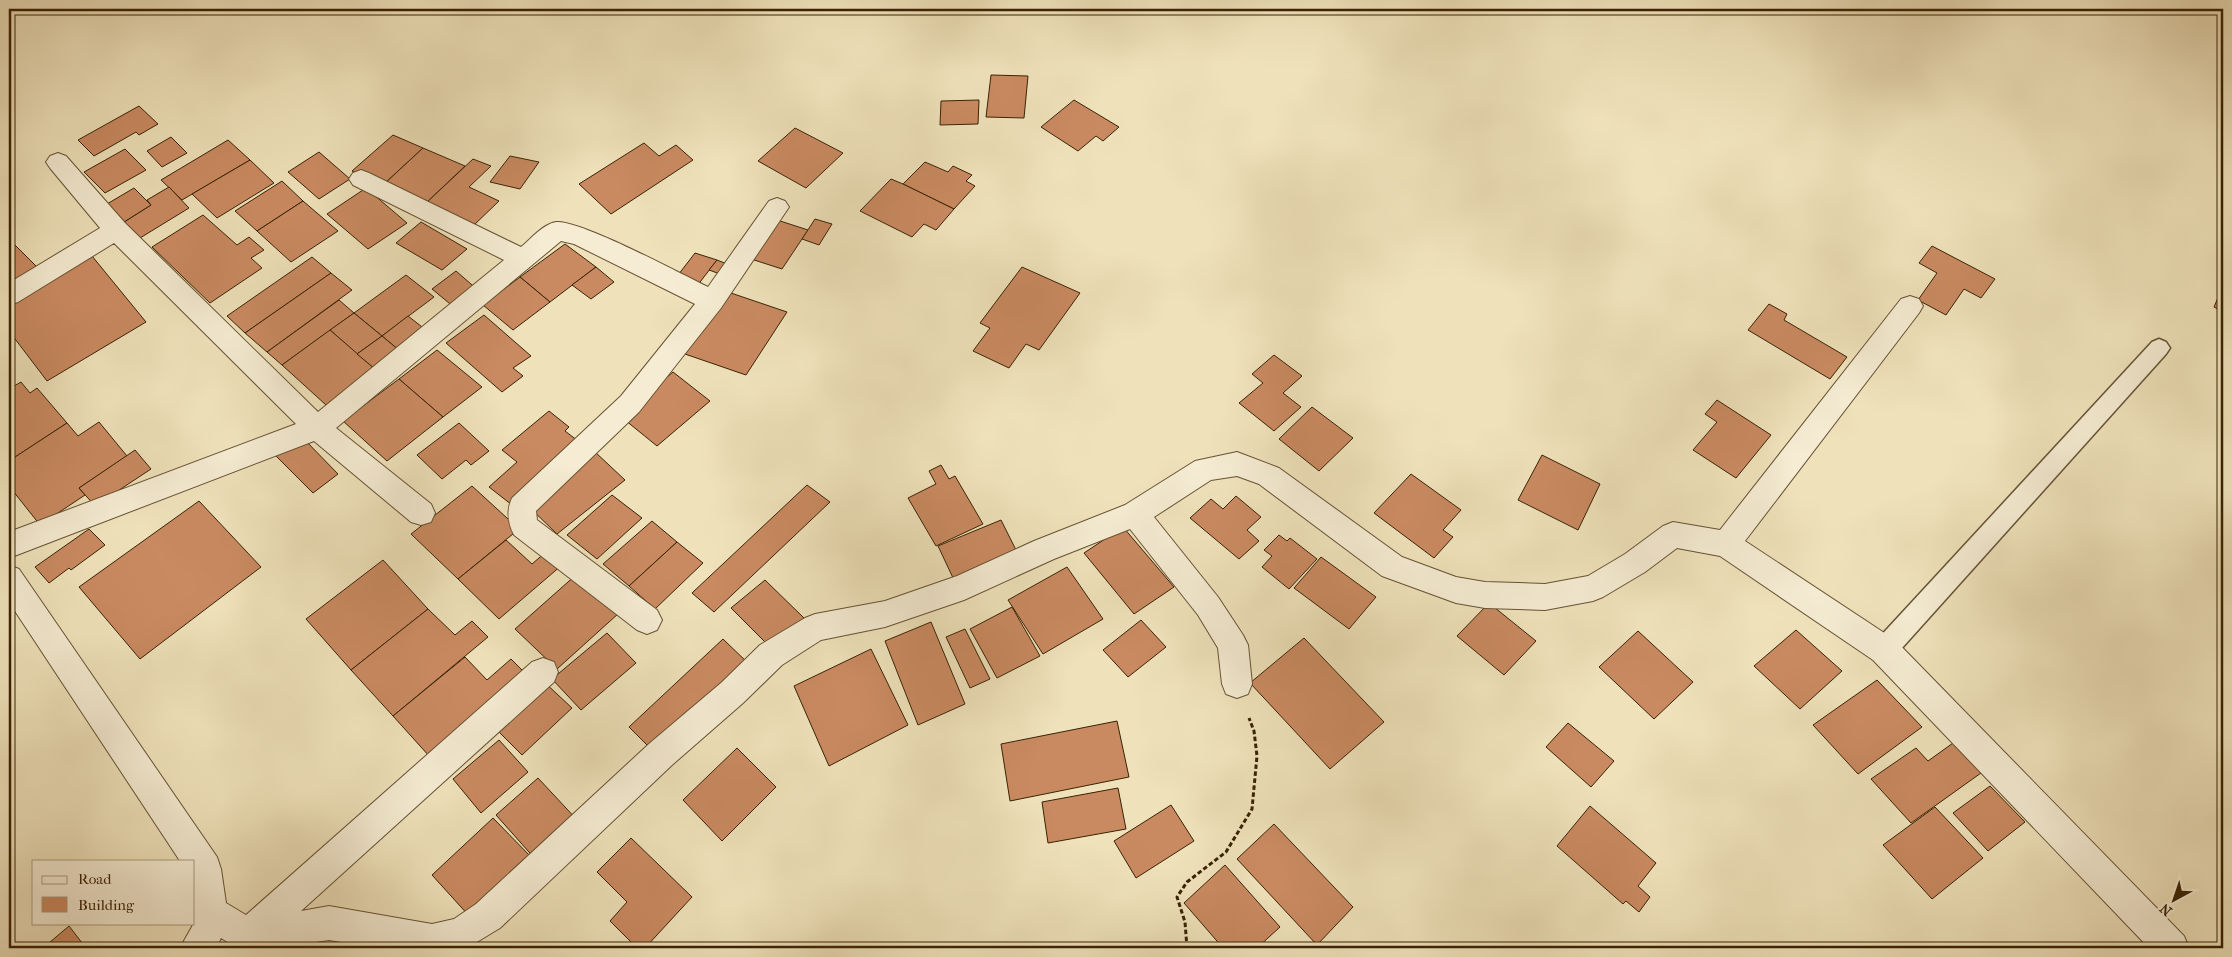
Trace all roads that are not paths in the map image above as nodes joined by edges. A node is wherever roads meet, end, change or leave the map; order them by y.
1 (58, 162) dead end
2 (361, 179) dead end
3 (777, 206) dead end
4 (116, 230) junction
5 (522, 258) junction
6 (9, 295) edge
7 (712, 301) junction
8 (1910, 306) dead end
9 (2159, 348) dead end
10 (317, 428) junction
11 (421, 514) dead end
12 (1135, 514) junction
13 (1726, 544) junction
14 (9, 545) edge
15 (9, 578) edge
16 (647, 620) dead end
17 (1884, 650) junction
18 (543, 672) dead end
19 (1237, 684) road end
20 (248, 936) junction
21 (207, 938) edge
22 (2172, 948) edge

1 - 4 street
2 - 5 street
3 - 7 street
4 - 6 street
4 - 10 street
5 - 7 street
5 - 10 street
7 - 16 street
8 - 13 street
9 - 17 lane
10 - 11 street
10 - 14 street
12 - 13 street
12 - 19 street
12 - 20 street
13 - 17 street
15 - 21 street
17 - 22 street
18 - 20 street
20 - 21 street

